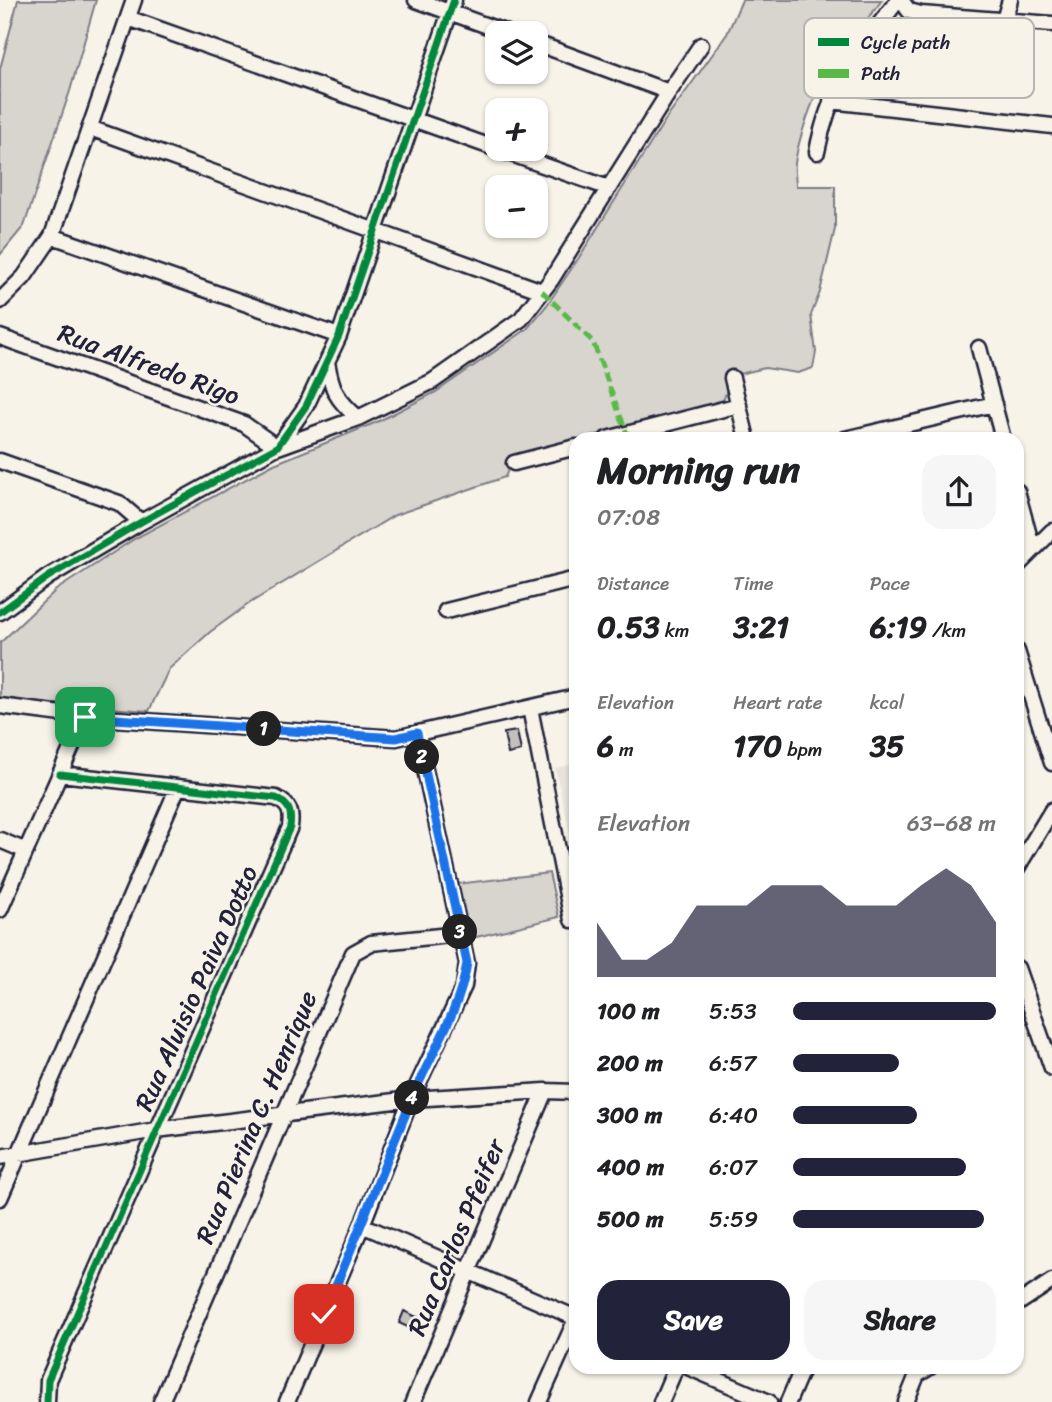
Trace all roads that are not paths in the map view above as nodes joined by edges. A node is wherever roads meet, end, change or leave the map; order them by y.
1 (134, 0) edge
2 (415, 0) edge
3 (900, 0) edge
4 (1010, 0) edge
5 (452, 6) edge
6 (128, 18) junction
7 (886, 18) edge
8 (976, 18) edge
9 (1005, 18) edge
10 (485, 22) edge
11 (1034, 22) edge
12 (1052, 24) edge
13 (701, 45) dead end
14 (548, 47) edge
15 (669, 92) junction
16 (833, 98) edge
17 (831, 102) junction
18 (413, 119) junction
19 (1052, 126) edge
20 (90, 128) junction
21 (485, 145) edge
22 (817, 152) dead end
23 (531, 161) edge
24 (609, 188) junction
25 (375, 231) junction
26 (52, 236) junction
27 (542, 291) junction
28 (0, 301) edge
29 (339, 336) junction
30 (0, 337) edge
31 (979, 348) dead end
32 (327, 362) junction
33 (732, 378) dead end
34 (994, 404) junction
35 (739, 405) junction
36 (358, 418) junction
37 (645, 432) edge
38 (745, 432) edge
39 (892, 432) edge
40 (1001, 432) edge
41 (277, 447) junction
42 (569, 449) edge
43 (0, 461) edge
44 (514, 463) dead end
45 (1024, 519) edge
46 (141, 522) junction
47 (1052, 531) edge
48 (1032, 550) junction
49 (1024, 559) edge
50 (569, 581) edge
51 (446, 611) dead end
52 (0, 612) edge
53 (1024, 673) edge
54 (569, 698) edge
55 (0, 706) edge
56 (530, 708) junction
57 (85, 717) junction
58 (417, 733) junction
59 (1052, 762) edge
60 (60, 774) junction
61 (178, 787) junction
62 (1052, 810) edge
63 (0, 840) edge
64 (26, 851) junction
65 (1024, 856) edge
66 (569, 882) edge
67 (0, 910) edge
68 (460, 934) junction
69 (1024, 988) edge
70 (1052, 1068) edge
71 (545, 1091) junction
72 (569, 1091) edge
73 (411, 1099) junction
74 (283, 1114) junction
75 (156, 1130) junction
76 (19, 1153) junction
77 (0, 1157) edge
78 (0, 1198) edge
79 (362, 1226) junction
80 (468, 1271) junction
81 (1052, 1281) edge
82 (1024, 1299) edge
83 (569, 1315) edge
84 (569, 1334) edge
85 (673, 1374) edge
86 (704, 1374) edge
87 (800, 1374) edge
88 (921, 1374) edge
89 (47, 1402) edge
90 (161, 1402) edge
91 (287, 1402) edge
92 (413, 1402) edge
93 (539, 1402) edge
94 (662, 1402) edge
95 (769, 1402) edge
96 (788, 1402) edge
97 (906, 1402) edge

1 - 6 street
2 - 5 street
3 - 7 street
3 - 8 street
4 - 9 street
5 - 10 street
5 - 18 street
6 - 18 street
6 - 20 street
11 - 12 street
13 - 15 street
14 - 15 street
15 - 24 street
16 - 17 street
17 - 19 street
17 - 22 street
18 - 21 street
18 - 25 street
20 - 25 street
20 - 26 street
23 - 24 street
24 - 27 street
25 - 27 street
25 - 29 street
26 - 28 street
26 - 29 street
27 - 36 street
29 - 32 street
30 - 41 street, Rua Alfredo Rigo
31 - 34 street
32 - 36 street
32 - 41 street
33 - 35 street
34 - 39 street
34 - 40 street
35 - 37 street
35 - 38 street
36 - 41 street
41 - 46 street
42 - 44 street
43 - 46 street
45 - 48 street
46 - 52 street
47 - 48 street
48 - 49 street
50 - 51 street
53 - 59 street
54 - 56 street
55 - 57 street
56 - 58 street
56 - 66 street
57 - 58 street
57 - 60 street
58 - 68 street
60 - 61 street, Rua Aluisio Paiva Dotto
60 - 64 street
61 - 75 street, Rua Aluisio Paiva Dotto
61 - 76 street
62 - 65 street
63 - 64 street
64 - 67 street
68 - 73 street
68 - 74 street, Rua Pierina C. Henrique
69 - 70 street
71 - 72 street
71 - 73 street
71 - 80 street, Rua Carlos Pfeifer
73 - 74 street
73 - 79 street
74 - 75 street
74 - 90 street, Rua Pierina C. Henrique
75 - 76 street
75 - 89 street, Rua Aluisio Paiva Dotto
76 - 77 street
76 - 78 street
79 - 80 street
79 - 91 street
80 - 83 street
80 - 92 street, Rua Carlos Pfeifer
81 - 82 street
84 - 93 street
85 - 94 street
86 - 95 street
87 - 96 street
88 - 97 street

